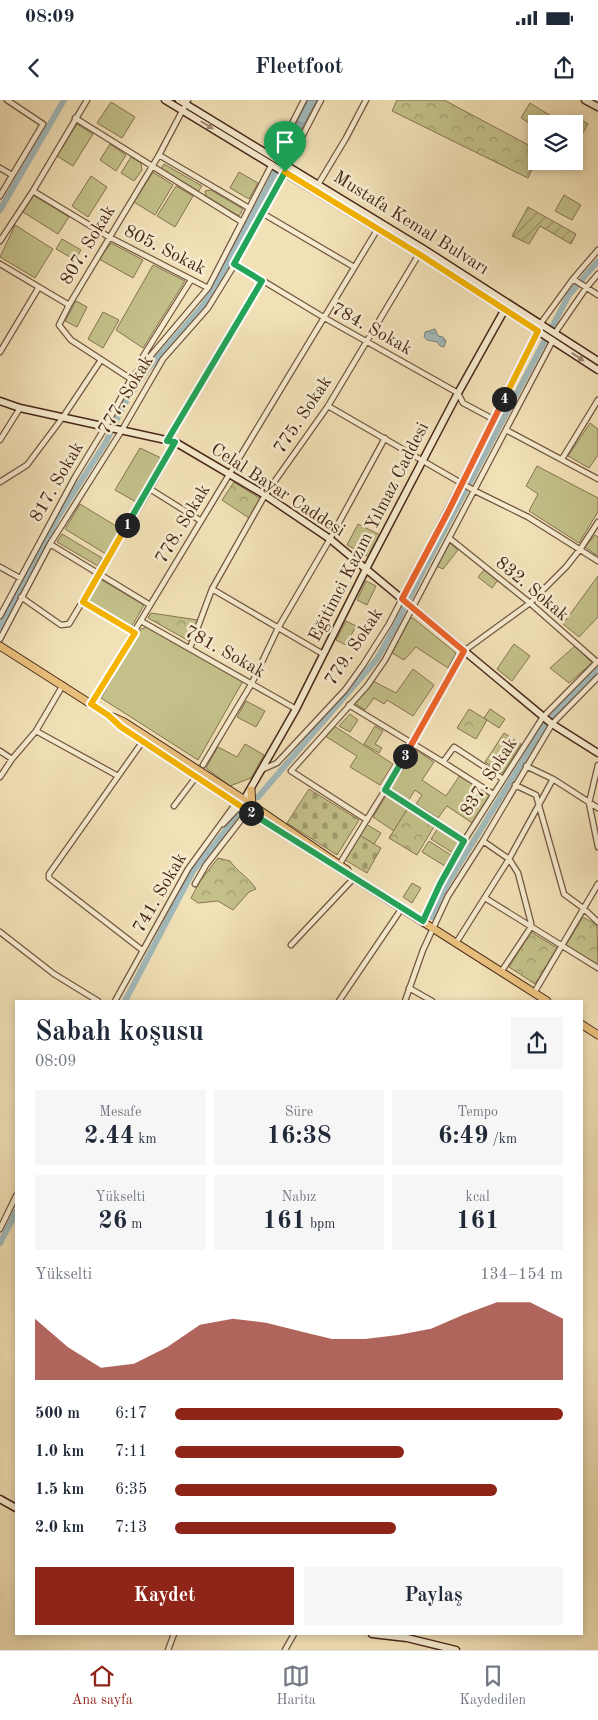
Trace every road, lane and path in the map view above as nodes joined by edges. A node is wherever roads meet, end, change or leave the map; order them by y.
1 (7, 100) edge
2 (87, 100) edge
3 (165, 100) edge
4 (321, 100) edge
5 (366, 100) edge
6 (585, 100) edge
7 (184, 101) edge
8 (302, 101) edge
9 (598, 107) edge
10 (182, 110) junction
11 (75, 118) junction
12 (159, 155) junction
13 (275, 157) junction
14 (272, 164) junction
15 (288, 164) junction
16 (151, 165) junction
17 (0, 168) edge
18 (285, 172) junction
19 (12, 175) junction
20 (319, 183) junction
21 (33, 191) junction
22 (0, 196) edge
23 (249, 208) junction
24 (262, 213) junction
25 (242, 222) junction
26 (377, 230) junction
27 (109, 237) junction
28 (0, 241) edge
29 (598, 250) edge
30 (419, 254) junction
31 (0, 264) edge
32 (234, 264) junction
33 (354, 267) junction
34 (598, 274) edge
35 (572, 279) junction
36 (190, 280) junction
37 (262, 281) junction
38 (39, 287) junction
39 (208, 288) junction
40 (586, 288) junction
41 (598, 296) edge
42 (69, 305) junction
43 (505, 309) junction
44 (323, 317) junction
45 (541, 323) junction
46 (538, 331) junction
47 (555, 332) junction
48 (553, 340) junction
49 (366, 342) junction
50 (0, 352) edge
51 (153, 352) junction
52 (163, 359) junction
53 (101, 360) junction
54 (598, 361) edge
55 (143, 365) junction
56 (598, 370) edge
57 (131, 379) junction
58 (458, 393) junction
59 (598, 400) edge
60 (0, 401) edge
61 (328, 406) junction
62 (20, 408) junction
63 (63, 417) junction
64 (493, 419) junction
65 (106, 426) junction
66 (122, 430) junction
67 (506, 430) junction
68 (385, 438) junction
69 (0, 440) edge
70 (167, 441) junction
71 (175, 442) junction
72 (562, 459) junction
73 (423, 461) junction
74 (229, 474) junction
75 (598, 479) edge
76 (0, 482) edge
77 (462, 483) junction
78 (150, 489) junction
79 (475, 491) junction
80 (265, 495) junction
81 (201, 520) junction
82 (598, 522) edge
83 (596, 530) edge
84 (449, 538) junction
85 (330, 539) junction
86 (50, 544) junction
87 (581, 548) junction
88 (598, 560) edge
89 (0, 567) edge
90 (366, 569) junction
91 (98, 574) junction
92 (20, 578) junction
93 (212, 589) junction
94 (22, 597) junction
95 (402, 599) junction
96 (83, 602) junction
97 (530, 603) junction
98 (150, 605) junction
99 (412, 608) junction
100 (0, 616) edge
101 (141, 621) junction
102 (278, 628) junction
103 (135, 633) junction
104 (0, 639) edge
105 (0, 646) edge
106 (190, 648) junction
107 (464, 651) junction
108 (323, 654) junction
109 (597, 662) edge
110 (598, 677) edge
111 (252, 683) junction
112 (63, 685) junction
113 (91, 704) junction
114 (350, 705) junction
115 (296, 708) junction
116 (108, 715) junction
117 (543, 716) junction
118 (552, 724) junction
119 (36, 731) junction
120 (143, 741) junction
121 (412, 743) junction
122 (0, 751) edge
123 (598, 753) edge
124 (12, 758) junction
125 (444, 762) junction
126 (598, 764) edge
127 (203, 765) dead end
128 (526, 766) junction
129 (261, 770) junction
130 (118, 776) junction
131 (0, 777) edge
132 (196, 777) junction
133 (503, 779) junction
134 (553, 780) junction
135 (515, 785) junction
136 (251, 790) junction
137 (385, 790) junction
138 (493, 794) junction
139 (240, 802) junction
140 (589, 803) junction
141 (539, 804) junction
142 (174, 806) dead end
143 (250, 808) junction
144 (598, 808) edge
145 (367, 820) junction
146 (464, 841) junction
147 (483, 841) junction
148 (598, 847) edge
149 (509, 859) junction
150 (338, 866) junction
151 (353, 879) junction
152 (195, 884) dead end
153 (365, 884) junction
154 (598, 884) edge
155 (485, 898) junction
156 (402, 908) junction
157 (583, 908) junction
158 (423, 921) junction
159 (598, 922) edge
160 (530, 927) junction
161 (433, 928) junction
162 (0, 932) edge
163 (456, 943) junction
164 (291, 945) dead end
165 (562, 946) junction
166 (142, 950) junction
167 (598, 968) edge
168 (502, 972) junction
169 (409, 988) junction
170 (534, 993) junction
171 (96, 1000) edge
172 (116, 1000) edge
173 (340, 1000) edge
174 (405, 1000) edge
175 (430, 1000) edge
176 (545, 1000) edge
177 (583, 1025) edge
178 (598, 1035) edge
179 (15, 1198) edge
180 (0, 1229) edge
181 (0, 1499) edge
182 (15, 1507) edge
183 (174, 1635) edge
184 (293, 1635) edge
185 (381, 1635) edge
186 (168, 1650) edge
187 (285, 1650) edge
188 (456, 1650) edge

1 - 19 street
2 - 11 street
3 - 10 street, Mustafa Kemal Bulvarı
4 - 15 street
5 - 20 street
6 - 9 street
7 - 10 street, 807. Sokak
7 - 13 street, Mustafa Kemal Bulvarı
8 - 13 street
10 - 12 street, 807. Sokak
10 -> 14 street, Mustafa Kemal Bulvarı
11 - 16 street
11 - 21 street
12 - 16 street, 807. Sokak
12 - 23 street
13 - 15 street, Mustafa Kemal Bulvarı
14 - 18 street, Mustafa Kemal Bulvarı
14 - 23 street, 817. Sokak
15 - 20 street, Mustafa Kemal Bulvarı
16 - 25 street
16 - 27 street, 807. Sokak
17 - 19 street
18 - 24 street, 777. Sokak
18 - 26 street, Mustafa Kemal Bulvarı
19 - 22 street
20 - 45 street, Mustafa Kemal Bulvarı
21 - 27 street, 805. Sokak
21 - 28 street
23 - 25 street, 817. Sokak
24 - 32 street, 777. Sokak
24 - 33 street
25 - 39 street, 817. Sokak
26 - 30 street, Mustafa Kemal Bulvarı
26 - 33 street, 778. Sokak
27 - 36 street, 805. Sokak
27 - 42 street, 807. Sokak
29 - 35 street
30 - 43 street, Mustafa Kemal Bulvarı
30 - 49 street, 775. Sokak
31 - 38 street
32 - 37 street, 784. Sokak
32 - 52 street, 777. Sokak
33 - 44 street, 778. Sokak
34 - 40 street
35 - 40 street
35 - 45 street
36 - 39 street, 805. Sokak
36 - 55 street
37 - 44 street, 784. Sokak
37 - 70 street
38 - 42 street
38 - 50 street
39 - 51 street, 817. Sokak
40 - 41 street
40 - 47 street
42 - 53 street, 807. Sokak
43 - 46 street, Mustafa Kemal Bulvarı
43 - 58 street, Eğitimci Kazım Yılmaz Caddesi
44 - 49 street, 784. Sokak
44 - 74 street, 778. Sokak
45 - 47 street, Mustafa Kemal Bulvarı
46 - 48 street, Mustafa Kemal Bulvarı
46 - 64 street, 779. Sokak
47 - 54 street, Mustafa Kemal Bulvarı
48 -> 56 street, Mustafa Kemal Bulvarı
48 - 67 street
49 - 58 street, 784. Sokak
49 - 61 street, 775. Sokak
51 - 52 street
51 - 55 street, 817. Sokak
52 - 66 street, 777. Sokak
53 - 57 street, 807. Sokak
53 - 63 street
55 - 57 street, 817. Sokak
57 - 65 street, 817. Sokak
58 - 64 street, 784. Sokak
58 - 73 street, Eğitimci Kazım Yılmaz Caddesi
59 - 72 street
60 - 62 street, Celal Bayar Caddesi
61 - 68 street
61 - 80 street, 775. Sokak
62 - 63 street, Celal Bayar Caddesi
62 - 69 street
63 - 65 street, Celal Bayar Caddesi
63 - 76 street
64 - 77 street, 779. Sokak
65 - 66 street, Celal Bayar Caddesi
65 - 92 street, 817. Sokak
66 - 70 street, Celal Bayar Caddesi
66 - 86 street, 777. Sokak
67 - 72 street
67 - 79 street
68 - 73 street
68 - 85 street
70 - 71 street, Celal Bayar Caddesi
71 - 74 street, Celal Bayar Caddesi
71 - 78 street
72 - 75 street
73 - 77 street
73 - 90 street, Eğitimci Kazım Yılmaz Caddesi
74 - 80 street, Celal Bayar Caddesi
74 - 81 street, 778. Sokak
77 - 79 street
77 - 95 street, 779. Sokak
78 - 81 street
78 - 91 street
79 - 84 street
79 - 87 street
80 - 85 street, Celal Bayar Caddesi
80 - 93 street, 775. Sokak
81 - 98 street, 778. Sokak
82 - 83 street
83 - 87 street
84 - 97 street, 832. Sokak
84 - 99 street
85 - 90 street, Celal Bayar Caddesi
85 - 102 street
86 - 91 street
86 - 94 street, 777. Sokak
87 - 88 street
87 - 97 street
89 - 92 street
90 - 95 street, Celal Bayar Caddesi
90 - 108 street, Eğitimci Kazım Yılmaz Caddesi
91 - 96 street
91 - 98 street
92 - 100 street, 817. Sokak
93 - 102 street
93 - 106 street, 775. Sokak
94 - 96 street
94 - 104 street, 777. Sokak
95 - 99 street, Celal Bayar Caddesi
95 - 129 street, 779. Sokak
96 - 103 street
97 - 107 street
97 - 109 street, 832. Sokak
98 - 101 street, 778. Sokak
99 - 107 street, Celal Bayar Caddesi
99 - 114 street
101 - 103 street, 778. Sokak
101 - 106 street, 781. Sokak
102 - 108 street
102 - 111 street
103 - 113 street, 778. Sokak
105 - 112 main road
106 - 111 street, 781. Sokak
107 - 117 street, Celal Bayar Caddesi
107 - 121 street
108 - 115 street, Eğitimci Kazım Yılmaz Caddesi
109 - 117 street, 837. Sokak
110 - 118 street, 837. Sokak
111 - 115 street, 781. Sokak
111 - 127 street
112 - 113 main road
112 - 119 street
113 - 116 main road
114 - 121 street
114 - 145 street
115 - 129 street, Eğitimci Kazım Yılmaz Caddesi
116 - 120 main road
116 - 139 main road
117 - 118 street, Celal Bayar Caddesi
117 - 133 street, 837. Sokak
118 - 123 street, Celal Bayar Caddesi
118 - 128 street, 837. Sokak
119 - 124 street
119 - 130 street
120 - 130 street
120 - 132 main road
121 - 125 street
121 - 137 street
122 - 124 street
124 - 131 street
125 - 133 street
125 - 138 street
126 - 140 street
128 - 134 street
128 - 135 street, 837. Sokak
129 - 136 street, Eğitimci Kazım Yılmaz Caddesi
129 - 139 street, Eğitimci Kazım Yılmaz Caddesi
130 - 166 street
132 - 139 main road
132 - 142 street
133 - 138 street, 837. Sokak
134 - 140 street
134 - 141 street
135 - 141 street
135 - 147 street, 837. Sokak
136 - 139 street, Eğitimci Kazım Yılmaz Caddesi
136 - 143 main road
137 - 145 street
137 - 146 street
138 - 146 street, 837. Sokak
139 - 143 main road
139 - 166 street, 741. Sokak
140 - 144 street
140 - 148 street
141 - 149 street
141 - 157 street
143 - 150 main road
143 - 152 street
145 - 150 street
146 - 158 street, 837. Sokak
147 - 149 street
147 - 161 street, 837. Sokak
149 - 155 street
149 - 160 street
150 - 151 main road
150 - 153 main road
151 - 153 main road
151 - 164 street
153 - 156 main road
154 - 157 street
155 - 160 street
155 - 163 street
156 - 158 main road
156 - 173 street
157 - 159 street
157 - 165 street
158 - 161 main road
160 - 165 street
160 - 168 street
161 - 163 main road
161 - 169 street, 837. Sokak
162 - 171 street
163 - 168 main road
165 - 167 street
165 - 170 street
166 - 172 street, 741. Sokak
168 - 170 main road
169 - 174 street, 837. Sokak
169 - 175 street
170 - 176 main road
177 - 178 main road
179 - 180 street
181 - 182 street
183 - 186 street
184 - 187 street
185 - 188 street

